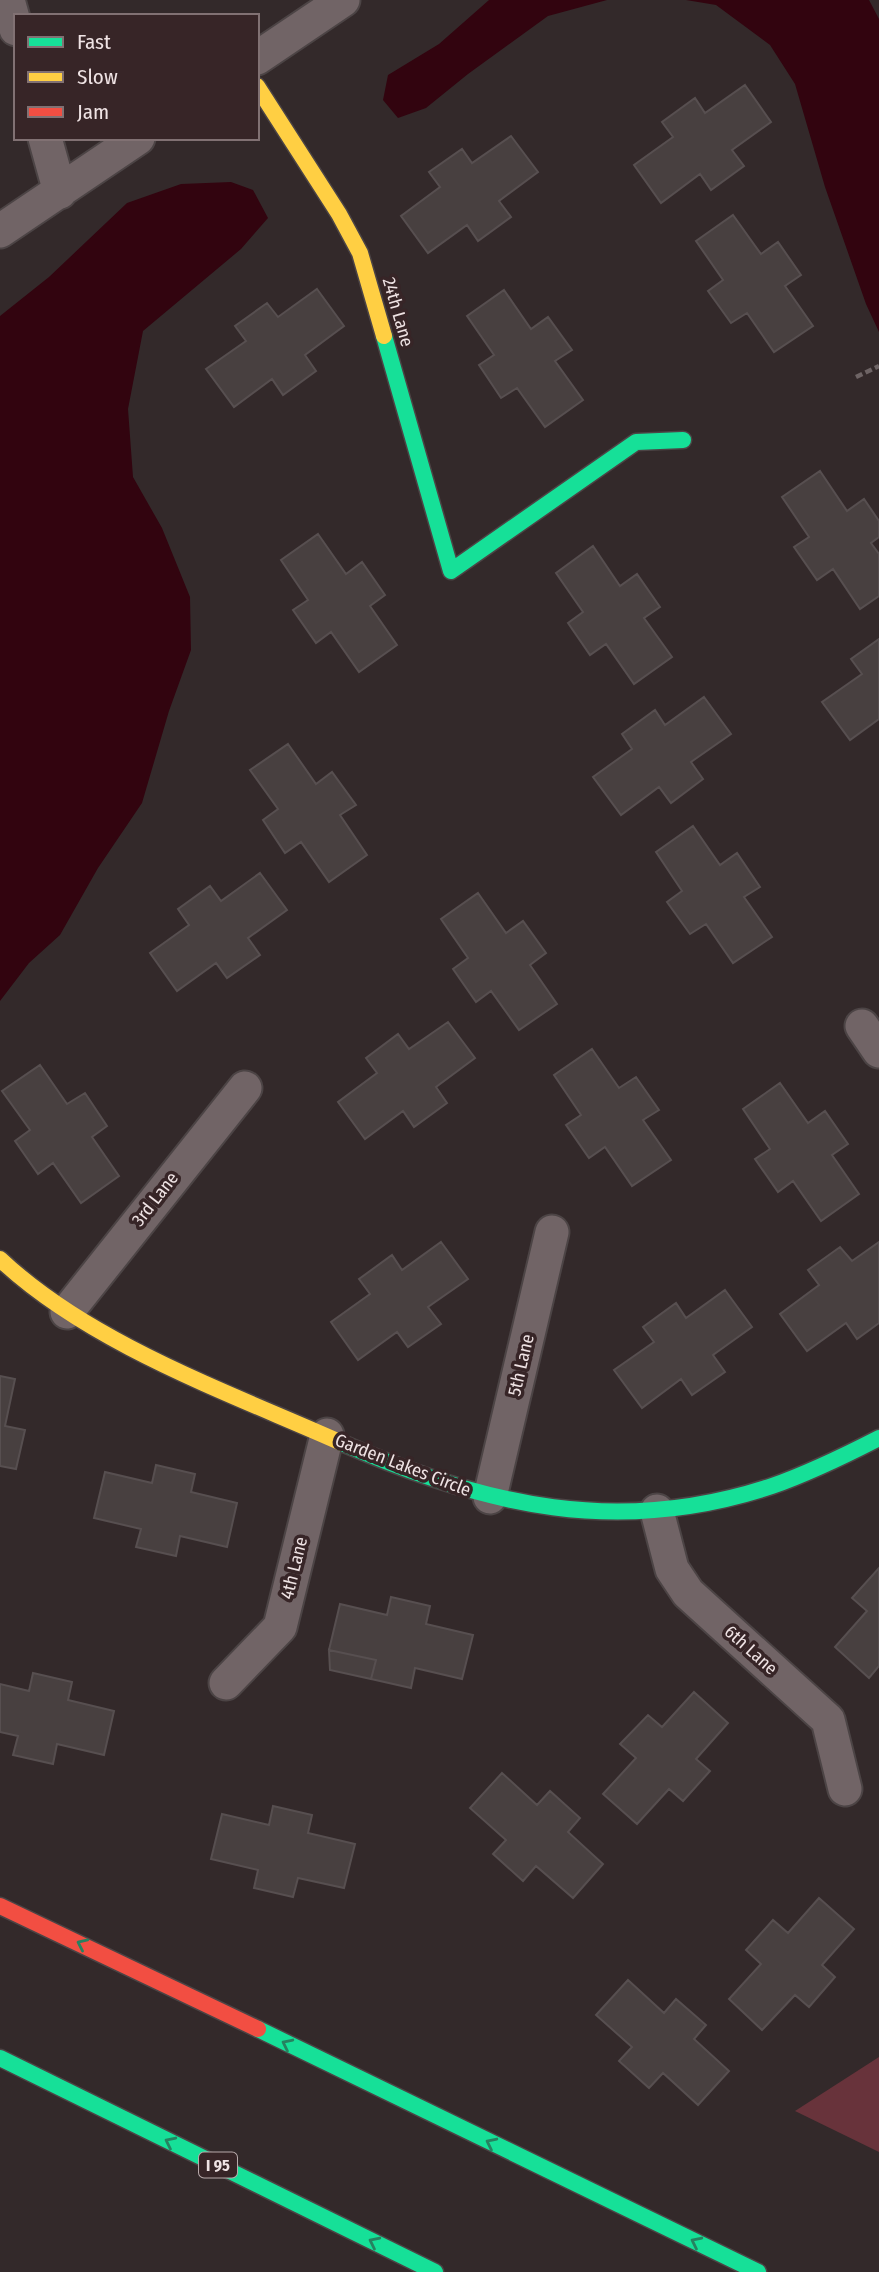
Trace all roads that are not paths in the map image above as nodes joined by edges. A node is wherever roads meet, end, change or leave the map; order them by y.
1 (8, 0) edge
2 (343, 0) edge
3 (14, 22) edge
4 (259, 57) edge
5 (259, 89) edge
6 (46, 140) edge
7 (135, 140) edge
8 (60, 192) junction
9 (0, 231) edge
10 (683, 440) dead end
11 (245, 1088) dead end
12 (552, 1232) dead end
13 (0, 1259) edge
14 (67, 1312) junction
15 (327, 1435) junction
16 (879, 1438) edge
17 (490, 1497) junction
18 (657, 1511) junction
19 (226, 1683) dead end
20 (845, 1789) dead end
21 (0, 1906) edge
22 (0, 2058) edge
23 (435, 2272) edge
24 (758, 2272) edge

1 - 3 street
2 - 4 street
5 - 10 main road, 24th Lane
6 - 8 street
7 - 8 street
8 - 9 street
11 - 14 street, 3rd Lane
12 - 17 street, 5th Lane
13 - 14 main road, Garden Lakes Circle
14 - 15 main road, Garden Lakes Circle
15 - 17 main road, Garden Lakes Circle
15 - 19 street, 4th Lane
16 - 18 main road, Garden Lakes Circle
17 - 18 main road, Garden Lakes Circle
18 - 20 street, 6th Lane
24 -> 21 main road
23 -> 22 main road, I 95

